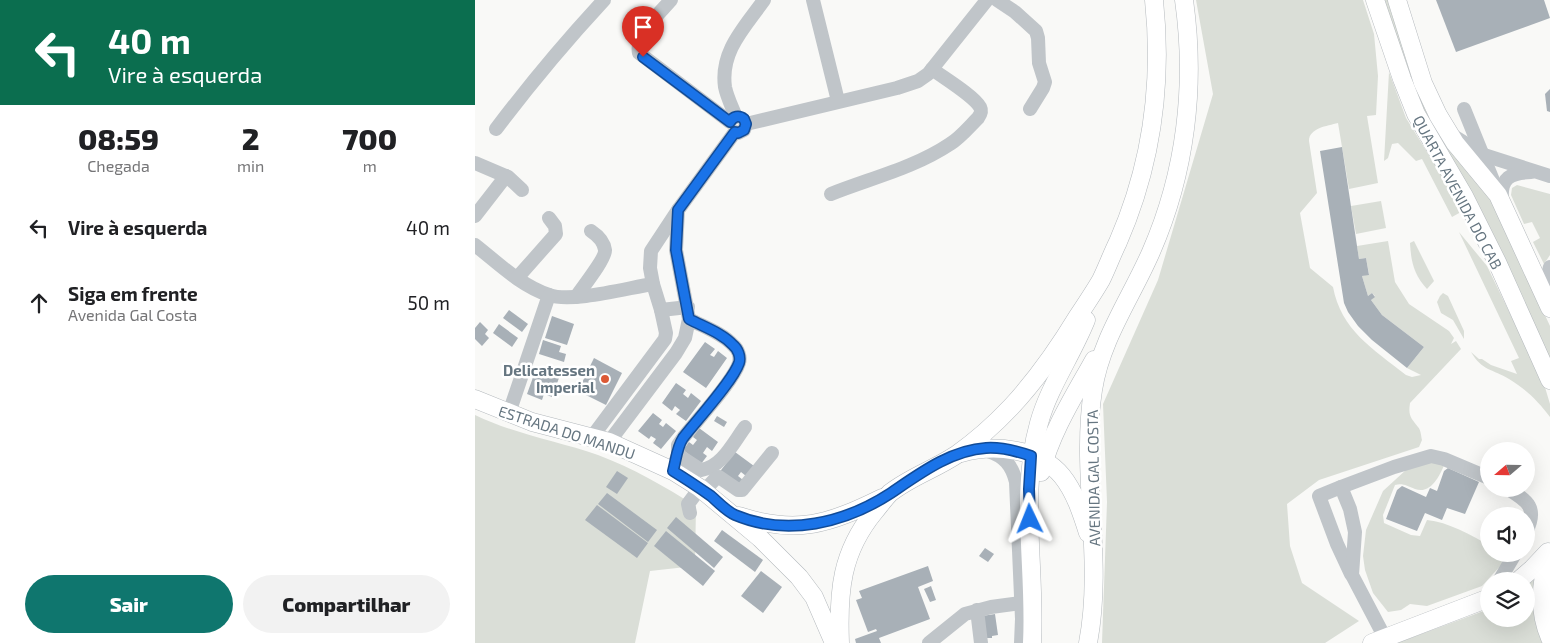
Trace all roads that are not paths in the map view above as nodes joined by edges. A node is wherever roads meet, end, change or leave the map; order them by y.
1 (604, 0) edge
2 (671, 0) edge
3 (764, 0) edge
4 (813, 0) edge
5 (987, 0) edge
6 (997, 0) edge
7 (1154, 0) edge
8 (1184, 0) edge
9 (1375, 0) edge
10 (1397, 0) edge
11 (933, 70) junction
12 (838, 101) junction
13 (1030, 109) dead end
14 (1464, 109) dead end
15 (737, 124) junction
16 (1445, 128) junction
17 (496, 129) dead end
18 (1483, 155) junction
19 (475, 163) edge
20 (1535, 172) junction
21 (506, 176) junction
22 (1550, 176) edge
23 (522, 190) dead end
24 (831, 194) dead end
25 (1502, 203) junction
26 (678, 210) junction
27 (475, 216) edge
28 (549, 218) dead end
29 (591, 231) dead end
30 (475, 245) edge
31 (676, 250) junction
32 (651, 251) junction
33 (1550, 267) edge
34 (517, 278) junction
35 (1101, 279) junction
36 (653, 284) junction
37 (1550, 285) edge
38 (549, 295) junction
39 (576, 297) junction
40 (1550, 308) edge
41 (661, 310) junction
42 (689, 313) junction
43 (1107, 338) junction
44 (1550, 380) edge
45 (475, 399) edge
46 (509, 413) junction
47 (745, 427) dead end
48 (592, 437) junction
49 (609, 442) junction
50 (979, 449) junction
51 (772, 453) dead end
52 (955, 455) junction
53 (1037, 458) junction
54 (675, 463) junction
55 (1480, 474) edge
56 (1341, 487) junction
57 (702, 490) junction
58 (889, 494) junction
59 (1519, 498) edge
60 (1530, 507) edge
61 (690, 514) dead end
62 (733, 514) junction
63 (1550, 550) edge
64 (1550, 554) edge
65 (1095, 555) junction
66 (1528, 572) edge
67 (1352, 574) junction
68 (1480, 601) edge
69 (1021, 603) junction
70 (977, 610) junction
71 (943, 638) edge
72 (1550, 638) edge
73 (1386, 639) edge
74 (834, 643) edge
75 (840, 643) edge
76 (929, 643) edge
77 (981, 643) edge
78 (1021, 643) edge
79 (1031, 643) edge
80 (1088, 643) edge

1 - 17 street
2 - 15 street
3 - 15 street
4 - 12 street
5 - 11 street
6 - 13 street
7 - 35 main road
8 - 43 main road, AVENIDA GAL COSTA
9 - 44 main road, QUARTA AVENIDA DO CAB
10 - 16 main road, QUARTA AVENIDA DO CAB
11 - 12 street
11 - 24 street
12 - 15 street
14 - 18 street
15 - 26 street
16 - 18 street
16 - 25 main road, QUARTA AVENIDA DO CAB
18 - 20 street
18 - 25 street
19 - 21 street
20 - 22 street
20 - 25 street
21 - 23 street
21 - 27 street
25 - 40 main road, QUARTA AVENIDA DO CAB
26 - 31 street
26 - 32 street
28 - 34 street
29 - 39 street
30 - 34 street
31 - 32 street
31 - 42 street
32 - 36 street
33 - 37 street
34 - 38 street
35 - 52 main road
35 - 53 main road
36 - 39 street
36 - 41 street
38 - 39 street
38 - 46 street
41 - 42 street
41 - 48 street
42 - 49 street
42 - 54 street
43 - 53 main road
43 - 65 main road, AVENIDA GAL COSTA
45 - 46 main road, ESTRADA DO MANDU
46 - 48 main road, ESTRADA DO MANDU
47 - 54 street
48 - 49 main road, ESTRADA DO MANDU
49 - 54 main road, ESTRADA DO MANDU
50 - 52 main road
50 - 53 main road
50 - 69 street
51 - 57 street
52 - 58 main road
53 - 65 main road
53 - 79 main road
54 - 57 main road, ESTRADA DO MANDU
55 - 56 street
56 - 67 street
56 - 67 street
57 - 61 street
57 - 62 main road, ESTRADA DO MANDU
58 - 62 main road, ESTRADA DO MANDU
58 - 75 main road
59 - 60 street
62 - 74 main road, ESTRADA DO MANDU
63 - 66 main road
64 - 72 main road
65 - 80 main road, AVENIDA GAL COSTA
67 - 73 street
68 - 73 main road
69 - 70 street
69 - 78 street
70 - 71 street
70 - 77 street
71 - 76 street

